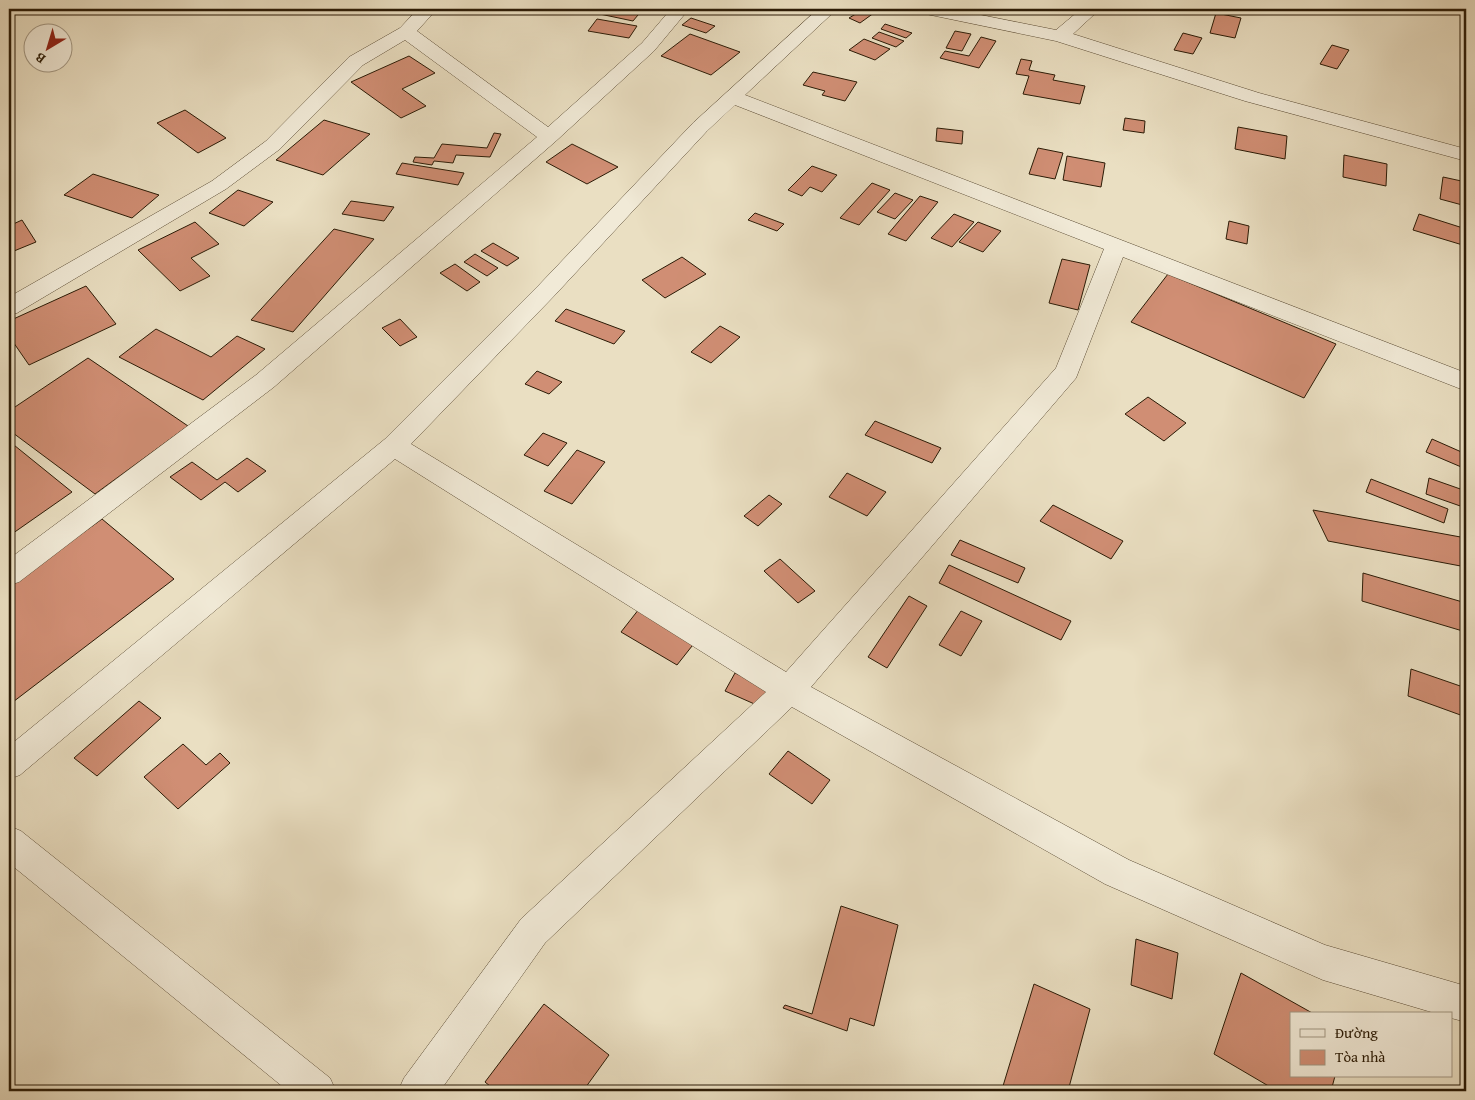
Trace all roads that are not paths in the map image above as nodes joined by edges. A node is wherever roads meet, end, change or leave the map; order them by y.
1 (428, 9) edge
2 (680, 9) edge
3 (828, 9) edge
4 (926, 9) edge
5 (1091, 9) edge
6 (406, 32) junction
7 (1060, 36) junction
8 (732, 97) junction
9 (549, 137) junction
10 (1466, 155) edge
11 (1116, 246) junction
12 (9, 307) edge
13 (1466, 382) edge
14 (394, 446) junction
15 (9, 574) edge
16 (789, 690) junction
17 (9, 765) edge
18 (9, 842) edge
19 (1466, 1004) edge
20 (317, 1091) edge
21 (417, 1091) edge

1 - 6 street
2 - 9 street
3 - 8 street
4 - 7 street
5 - 7 street
6 - 9 street
6 - 12 street
7 - 10 street
8 - 11 street
8 - 14 street
9 - 15 street
11 - 13 street
11 - 16 street
14 - 16 street
14 - 17 street
16 - 19 street
16 - 21 street
18 - 20 street

